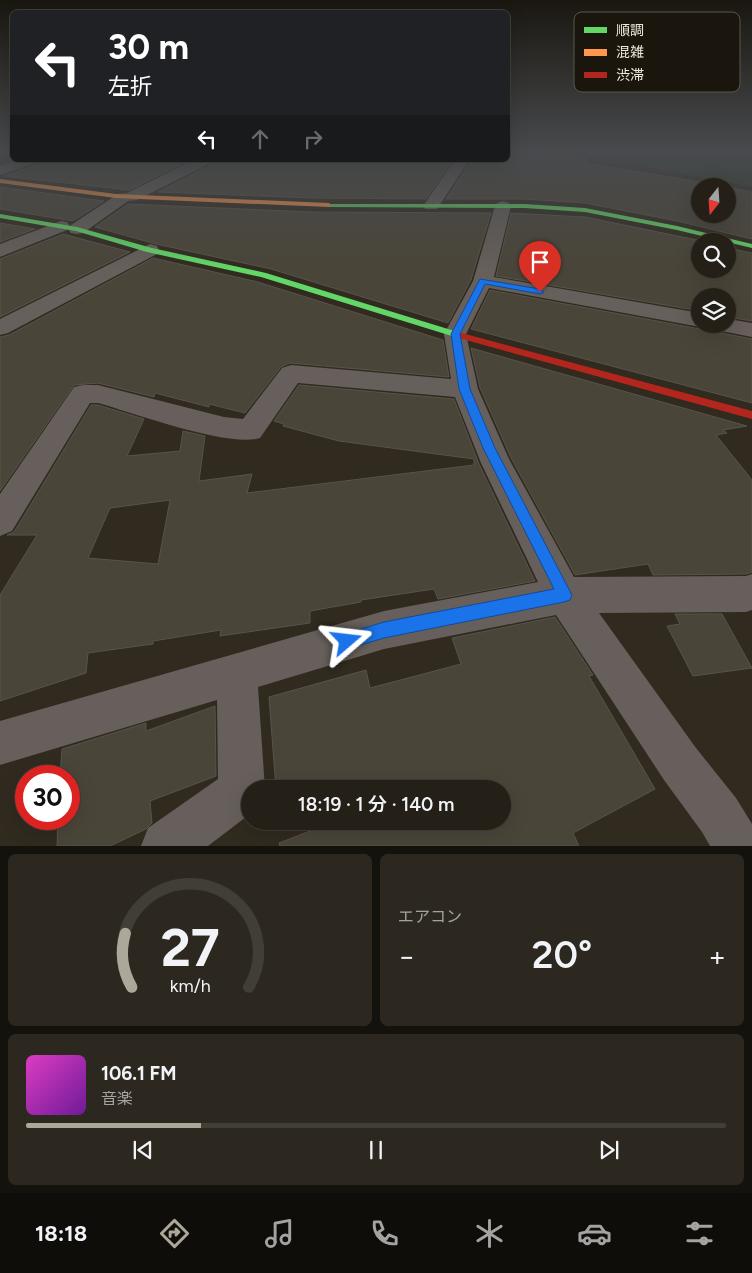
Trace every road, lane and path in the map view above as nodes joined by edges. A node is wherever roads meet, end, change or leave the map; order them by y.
1 (68, 189) edge
2 (144, 189) edge
3 (442, 189) edge
4 (128, 197) junction
5 (431, 206) junction
6 (503, 206) junction
7 (3, 218) edge
8 (69, 228) junction
9 (752, 246) edge
10 (150, 250) junction
11 (0, 251) edge
12 (482, 281) junction
13 (691, 318) edge
14 (736, 327) edge
15 (0, 328) edge
16 (752, 330) edge
17 (455, 334) junction
18 (465, 389) junction
19 (752, 415) edge
20 (0, 521) edge
21 (752, 592) edge
22 (564, 595) junction
23 (237, 674) junction
24 (0, 743) edge
25 (166, 846) edge
26 (738, 846) edge

1 - 4 street
2 - 4 street
3 - 5 street
4 - 5 street
4 - 8 street
5 - 6 street
6 - 9 street
6 - 12 street
7 - 8 street
8 - 10 street
8 - 11 street
10 - 15 street
10 - 17 street
12 - 13 street
12 - 17 street
14 - 16 street
17 - 18 street
17 - 19 street
18 - 20 street
18 - 22 street
21 - 22 street
22 - 23 street
22 - 26 street
23 - 24 street
23 - 25 street

